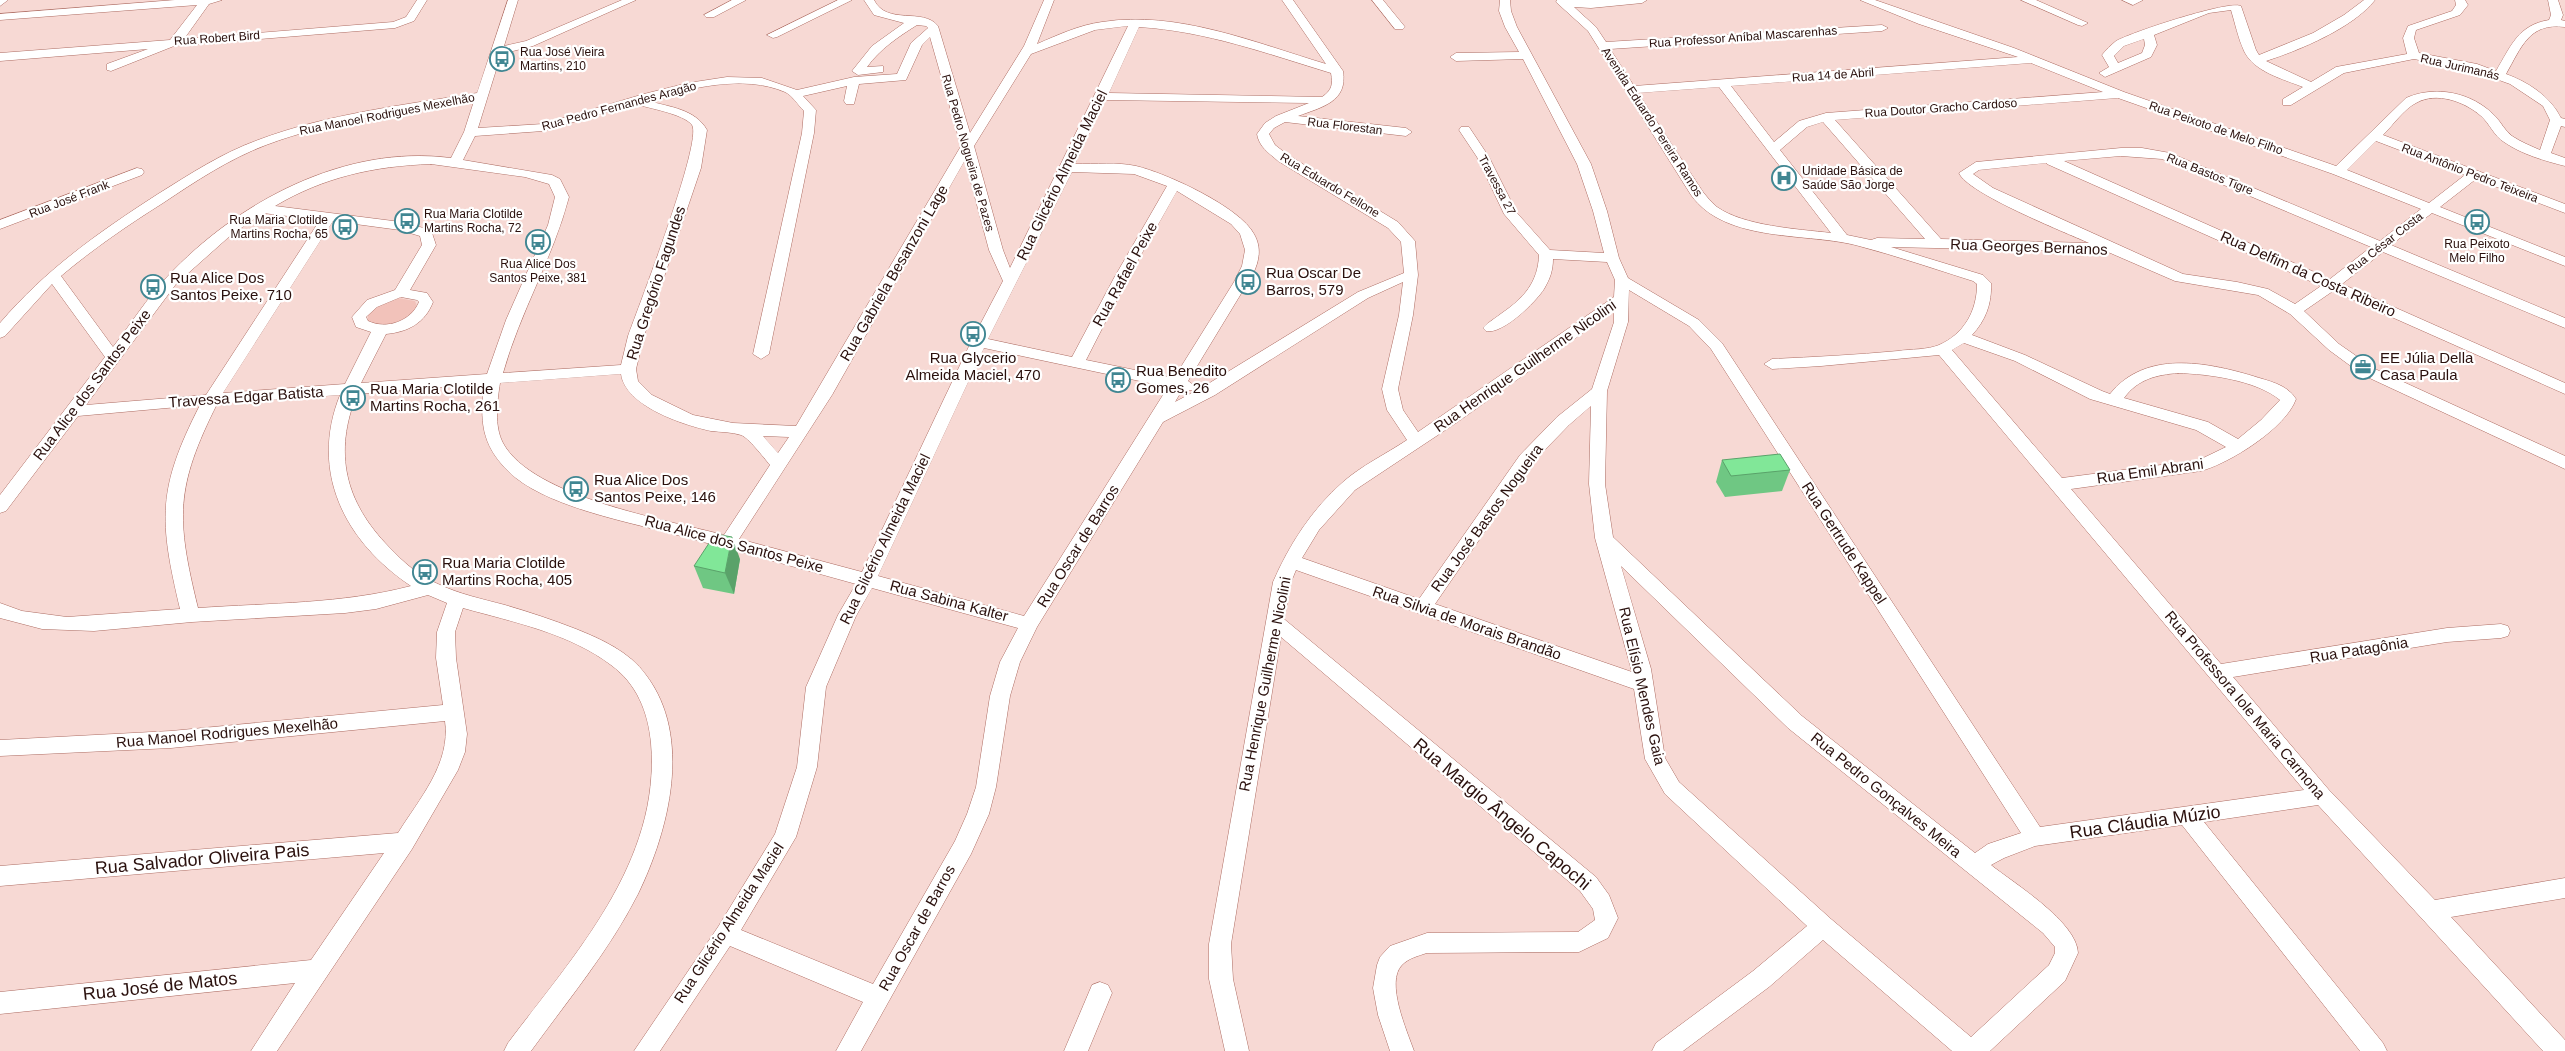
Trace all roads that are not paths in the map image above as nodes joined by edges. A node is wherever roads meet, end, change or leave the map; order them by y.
1 (3, 0) edge
2 (210, 0) edge
3 (422, 0) edge
4 (513, 0) edge
5 (631, 0) edge
6 (741, 0) edge
7 (847, 0) edge
8 (869, 0) edge
9 (1050, 0) edge
10 (1287, 0) edge
11 (1377, 0) edge
12 (1505, 0) edge
13 (1642, 0) edge
14 (1865, 0) edge
15 (2026, 0) edge
16 (2370, 0) edge
17 (2460, 0) edge
18 (2554, 0) edge
19 (1560, 2) edge
20 (0, 3) edge
21 (144, 3) edge
22 (1591, 4) junction
23 (710, 15) dead end
24 (0, 17) edge
25 (915, 21) junction
26 (1587, 22) junction
27 (2082, 23) dead end
28 (2559, 23) edge
29 (1135, 24) junction
30 (932, 26) junction
31 (1399, 27) dead end
32 (1882, 28) dead end
33 (2148, 32) junction
34 (773, 35) dead end
35 (177, 41) junction
36 (122, 45) junction
37 (1604, 46) junction
38 (496, 51) junction
39 (1026, 52) junction
40 (1526, 55) junction
41 (2414, 56) junction
42 (0, 57) edge
43 (1456, 57) dead end
44 (2035, 60) junction
45 (2257, 60) junction
46 (905, 68) junction
47 (2114, 68) junction
48 (1337, 71) junction
49 (2499, 74) junction
50 (854, 81) junction
51 (2090, 82) junction
52 (1722, 83) junction
53 (2312, 87) junction
54 (1631, 90) junction
55 (794, 94) junction
56 (2120, 95) junction
57 (482, 96) junction
58 (1100, 96) junction
59 (1327, 100) junction
60 (635, 101) junction
61 (850, 101) dead end
62 (2287, 102) dead end
63 (1826, 117) junction
64 (1284, 118) junction
65 (2561, 122) edge
66 (1465, 130) dead end
67 (470, 132) junction
68 (1406, 132) dead end
69 (2375, 136) junction
70 (967, 148) junction
71 (1772, 150) junction
72 (2544, 154) junction
73 (2050, 160) junction
74 (455, 162) junction
75 (2565, 162) edge
76 (1066, 168) junction
77 (2338, 171) junction
78 (137, 172) dead end
79 (2474, 174) junction
80 (1174, 185) junction
81 (259, 208) junction
82 (2431, 208) junction
83 (2565, 209) edge
84 (328, 218) junction
85 (0, 225) edge
86 (1843, 240) junction
87 (1859, 242) junction
88 (1937, 244) junction
89 (2381, 246) junction
90 (2110, 248) junction
91 (1546, 254) junction
92 (1612, 258) junction
93 (2565, 262) edge
94 (53, 275) junction
95 (1411, 275) junction
96 (1010, 280) junction
97 (2332, 285) junction
98 (1622, 289) junction
99 (401, 293) junction
100 (2295, 311) junction
101 (2565, 323) edge
102 (1491, 328) dead end
103 (380, 330) junction
104 (0, 334) edge
105 (1963, 337) junction
106 (979, 342) junction
107 (1944, 348) junction
108 (760, 354) dead end
109 (113, 357) junction
110 (1077, 363) junction
111 (1772, 364) dead end
112 (628, 369) junction
113 (493, 378) junction
114 (1177, 383) junction
115 (2565, 389) edge
116 (351, 390) junction
117 (1209, 391) junction
118 (1599, 391) junction
119 (214, 398) junction
120 (2114, 400) junction
121 (73, 411) junction
122 (1157, 418) junction
123 (801, 431) junction
124 (749, 432) junction
125 (1416, 441) junction
126 (2237, 446) junction
127 (2565, 463) edge
128 (780, 465) junction
129 (2057, 484) junction
130 (0, 507) edge
131 (1604, 538) junction
132 (729, 541) junction
133 (1291, 561) junction
134 (868, 579) junction
135 (430, 588) junction
136 (457, 599) junction
137 (1424, 607) junction
138 (0, 610) edge
139 (191, 615) junction
140 (1274, 621) junction
141 (1029, 624) junction
142 (2501, 630) dead end
143 (2218, 672) junction
144 (1643, 684) junction
145 (454, 712) junction
146 (0, 748) edge
147 (2322, 796) junction
148 (2187, 816) junction
149 (2035, 837) junction
150 (404, 842) junction
151 (1973, 865) junction
152 (0, 876) edge
153 (2565, 888) edge
154 (2431, 910) junction
155 (1824, 926) junction
156 (726, 934) junction
157 (320, 970) junction
158 (1100, 993) dead end
159 (878, 997) junction
160 (0, 1003) edge
161 (263, 1051) edge
162 (516, 1051) edge
163 (646, 1051) edge
164 (848, 1051) edge
165 (1076, 1051) edge
166 (1237, 1051) edge
167 (1402, 1051) edge
168 (1664, 1051) edge
169 (1971, 1051) edge
170 (2375, 1051) edge
171 (2558, 1051) edge

1 - 20 street
2 - 21 street
2 - 35 street
3 - 35 street, Rua Robert Bird
4 - 38 street
5 - 38 street
6 - 23 street
7 - 34 street
8 - 25 street
9 - 39 street, Rua Gabriela Besanzoni Lage
10 - 48 street
11 - 31 street
12 - 40 street
13 - 22 street, Avenida Eduardo Pereira Ramos
14 - 44 street, Rua Peixoto de Melo Filho
15 - 27 street
16 - 45 street
17 - 41 street
18 - 28 street
19 - 22 street, Avenida Eduardo Pereira Ramos
19 - 26 street, Avenida Eduardo Pereira Ramos
21 - 24 street
22 - 26 street
25 - 30 street
25 - 46 street
26 - 37 street, Avenida Eduardo Pereira Ramos
28 - 49 street
29 - 39 street
29 - 48 street
29 - 58 street, Rua Glicério Almeida Maciel
30 - 46 street
30 - 70 street, Rua Pedro Nogueira de Pazes
32 - 37 street, Rua Professor Aníbal Mascarenhas
33 - 45 street
33 - 47 street
33 - 47 street
35 - 36 street, Rua Robert Bird
35 - 36 street
36 - 42 street, Rua Robert Bird
37 - 54 street, Avenida Eduardo Pereira Ramos
38 - 57 street
39 - 70 street, Rua Gabriela Besanzoni Lage
40 - 43 street
40 - 92 street
41 - 49 street, Rua Jurimanás
41 - 53 street, Rua Jurimanás
44 - 51 street, Rua Peixoto de Melo Filho
44 - 52 street, Rua 14 de Abril
45 - 53 street
46 - 50 street
47 - 51 street
48 - 59 street
49 - 65 street, Rua Jurimanás
50 - 55 street
50 - 61 street
51 - 56 street, Rua Peixoto de Melo Filho
52 - 54 street, Rua 14 de Abril
52 - 71 street
53 - 62 street, Rua Jurimanás
54 - 86 street, Avenida Eduardo Pereira Ramos
55 - 60 street, Rua Pedro Fernandes Aragão
55 - 108 street, Rua Pedro Fernandes Aragão
56 - 63 street, Rua Doutor Gracho Cardoso
56 - 77 street, Rua Peixoto de Melo Filho
57 - 67 street
57 - 94 street, Rua Manoel Rodrigues Mexelhão
58 - 59 street
58 - 76 street, Rua Glicério Almeida Maciel
59 - 64 street, Rua Eduardo Fellone
60 - 67 street, Rua Pedro Fernandes Aragão
60 - 112 street, Rua Gregório Fagundes
63 - 71 street, Rua Doutor Gracho Cardoso
63 - 88 street
64 - 68 street, Rua Florestan
64 - 95 street, Rua Eduardo Fellone
65 - 72 street
66 - 91 street, Travessa 27
67 - 74 street
69 - 72 street
69 - 77 street
69 - 79 street, Rua Antônio Pedro Teixeira
70 - 96 street, Rua Pedro Nogueira de Pazes
70 - 123 street, Rua Gabriela Besanzoni Lage
71 - 86 street
72 - 75 street
73 - 89 street, Rua Bastos Tigre
73 - 90 street, Rua Bastos Tigre
73 - 97 street, Rua Delfim da Costa Ribeiro
74 - 81 street, Rua Alice dos Santos Peixe
74 - 113 street, Rua Alice dos Santos Peixe
76 - 80 street, Rua Oscar de Barros
76 - 96 street, Rua Glicério Almeida Maciel
77 - 82 street, Rua Peixoto de Melo Filho
78 - 85 street, Rua José Frank
79 - 82 street, Rua César Costa
79 - 83 street, Rua Antônio Pedro Teixeira
80 - 110 street, Rua Rafael Peixe
80 - 114 street, Rua Oscar de Barros
81 - 84 street
81 - 109 street, Rua Alice dos Santos Peixe
82 - 89 street, Rua César Costa
82 - 93 street, Rua Peixoto de Melo Filho
84 - 99 street
84 - 119 street
86 - 87 street, Avenida Eduardo Pereira Ramos
87 - 88 street, Rua Georges Bernanos
87 - 105 street, Avenida Eduardo Pereira Ramos
88 - 90 street, Rua Georges Bernanos
89 - 97 street, Rua César Costa
89 - 101 street, Rua Bastos Tigre
90 - 100 street, Rua Georges Bernanos
91 - 92 street
91 - 102 street
92 - 98 street
94 - 104 street, Rua Manoel Rodrigues Mexelhão
94 - 109 street
95 - 117 street
95 - 125 street, Rua Eduardo Fellone
96 - 106 street, Rua Glicério Almeida Maciel
97 - 100 street, Rua César Costa
97 - 115 street, Rua Delfim da Costa Ribeiro
98 - 118 street, Rua Elísio Mendes Gaia
98 - 125 street, Rua Henrique Guilherme Nicolini
98 - 149 street, Rua Gertrude Kappel
99 - 103 street
99 - 103 street
100 - 127 street, Rua Georges Bernanos
103 - 116 street
105 - 107 street
105 - 120 street
106 - 110 street
106 - 134 street, Rua Glicério Almeida Maciel
107 - 111 street
107 - 129 street, Rua Professora Iole Maria Carmona
109 - 121 street, Rua Alice dos Santos Peixe
110 - 114 street
112 - 113 street, Travessa Edgar Batista
112 - 124 street, Rua Gregório Fagundes
113 - 116 street, Travessa Edgar Batista
113 - 132 street, Rua Alice dos Santos Peixe
114 - 117 street
114 - 122 street, Rua Oscar de Barros
116 - 119 street, Travessa Edgar Batista
116 - 135 street
117 - 122 street
118 - 131 street, Rua Elísio Mendes Gaia
118 - 137 street, Rua José Bastos Nogueira
119 - 121 street, Travessa Edgar Batista
119 - 139 street
120 - 126 street
120 - 126 street, Rua Emil Abrani
121 - 130 street, Rua Alice dos Santos Peixe
122 - 141 street, Rua Oscar de Barros
123 - 124 street, Rua Gregório Fagundes
123 - 128 street, Rua Gabriela Besanzoni Lage
124 - 128 street
125 - 133 street, Rua Henrique Guilherme Nicolini
126 - 129 street, Rua Emil Abrani
128 - 132 street, Rua Gabriela Besanzoni Lage
129 - 143 street, Rua Professora Iole Maria Carmona
131 - 144 street, Rua Elísio Mendes Gaia
131 - 151 street, Rua Pedro Gonçalves Meira
132 - 134 street, Rua Alice dos Santos Peixe
133 - 137 street, Rua Silvia de Morais Brandão
133 - 140 street, Rua Henrique Guilherme Nicolini
134 - 141 street, Rua Sabina Kalter
134 - 156 street, Rua Glicério Almeida Maciel
135 - 136 street
135 - 139 street
136 - 145 street
136 - 162 street
137 - 144 street, Rua Silvia de Morais Brandão
138 - 139 street
140 - 166 street, Rua Henrique Guilherme Nicolini
140 - 167 street, Rua Margio Ângelo Capochi
141 - 159 street, Rua Oscar de Barros
142 - 143 street, Rua Patagônia
143 - 147 street, Rua Professora Iole Maria Carmona
144 - 155 street, Rua Elísio Mendes Gaia
145 - 146 street, Rua Manoel Rodrigues Mexelhão
145 - 150 street
147 - 148 street, Rua Cláudia Múzio
147 - 154 street, Rua Professora Iole Maria Carmona
148 - 149 street, Rua Cláudia Múzio
148 - 170 street
149 - 151 street, Rua Cláudia Múzio
150 - 152 street, Rua Salvador Oliveira Pais
150 - 157 street
151 - 169 street, Rua Pedro Gonçalves Meira
153 - 154 street
154 - 171 street, Rua Professora Iole Maria Carmona
155 - 168 street
155 - 169 street, Rua Elísio Mendes Gaia
156 - 159 street
156 - 163 street, Rua Glicério Almeida Maciel
157 - 160 street, Rua José de Matos
157 - 161 street
158 - 165 street
159 - 164 street, Rua Oscar de Barros

